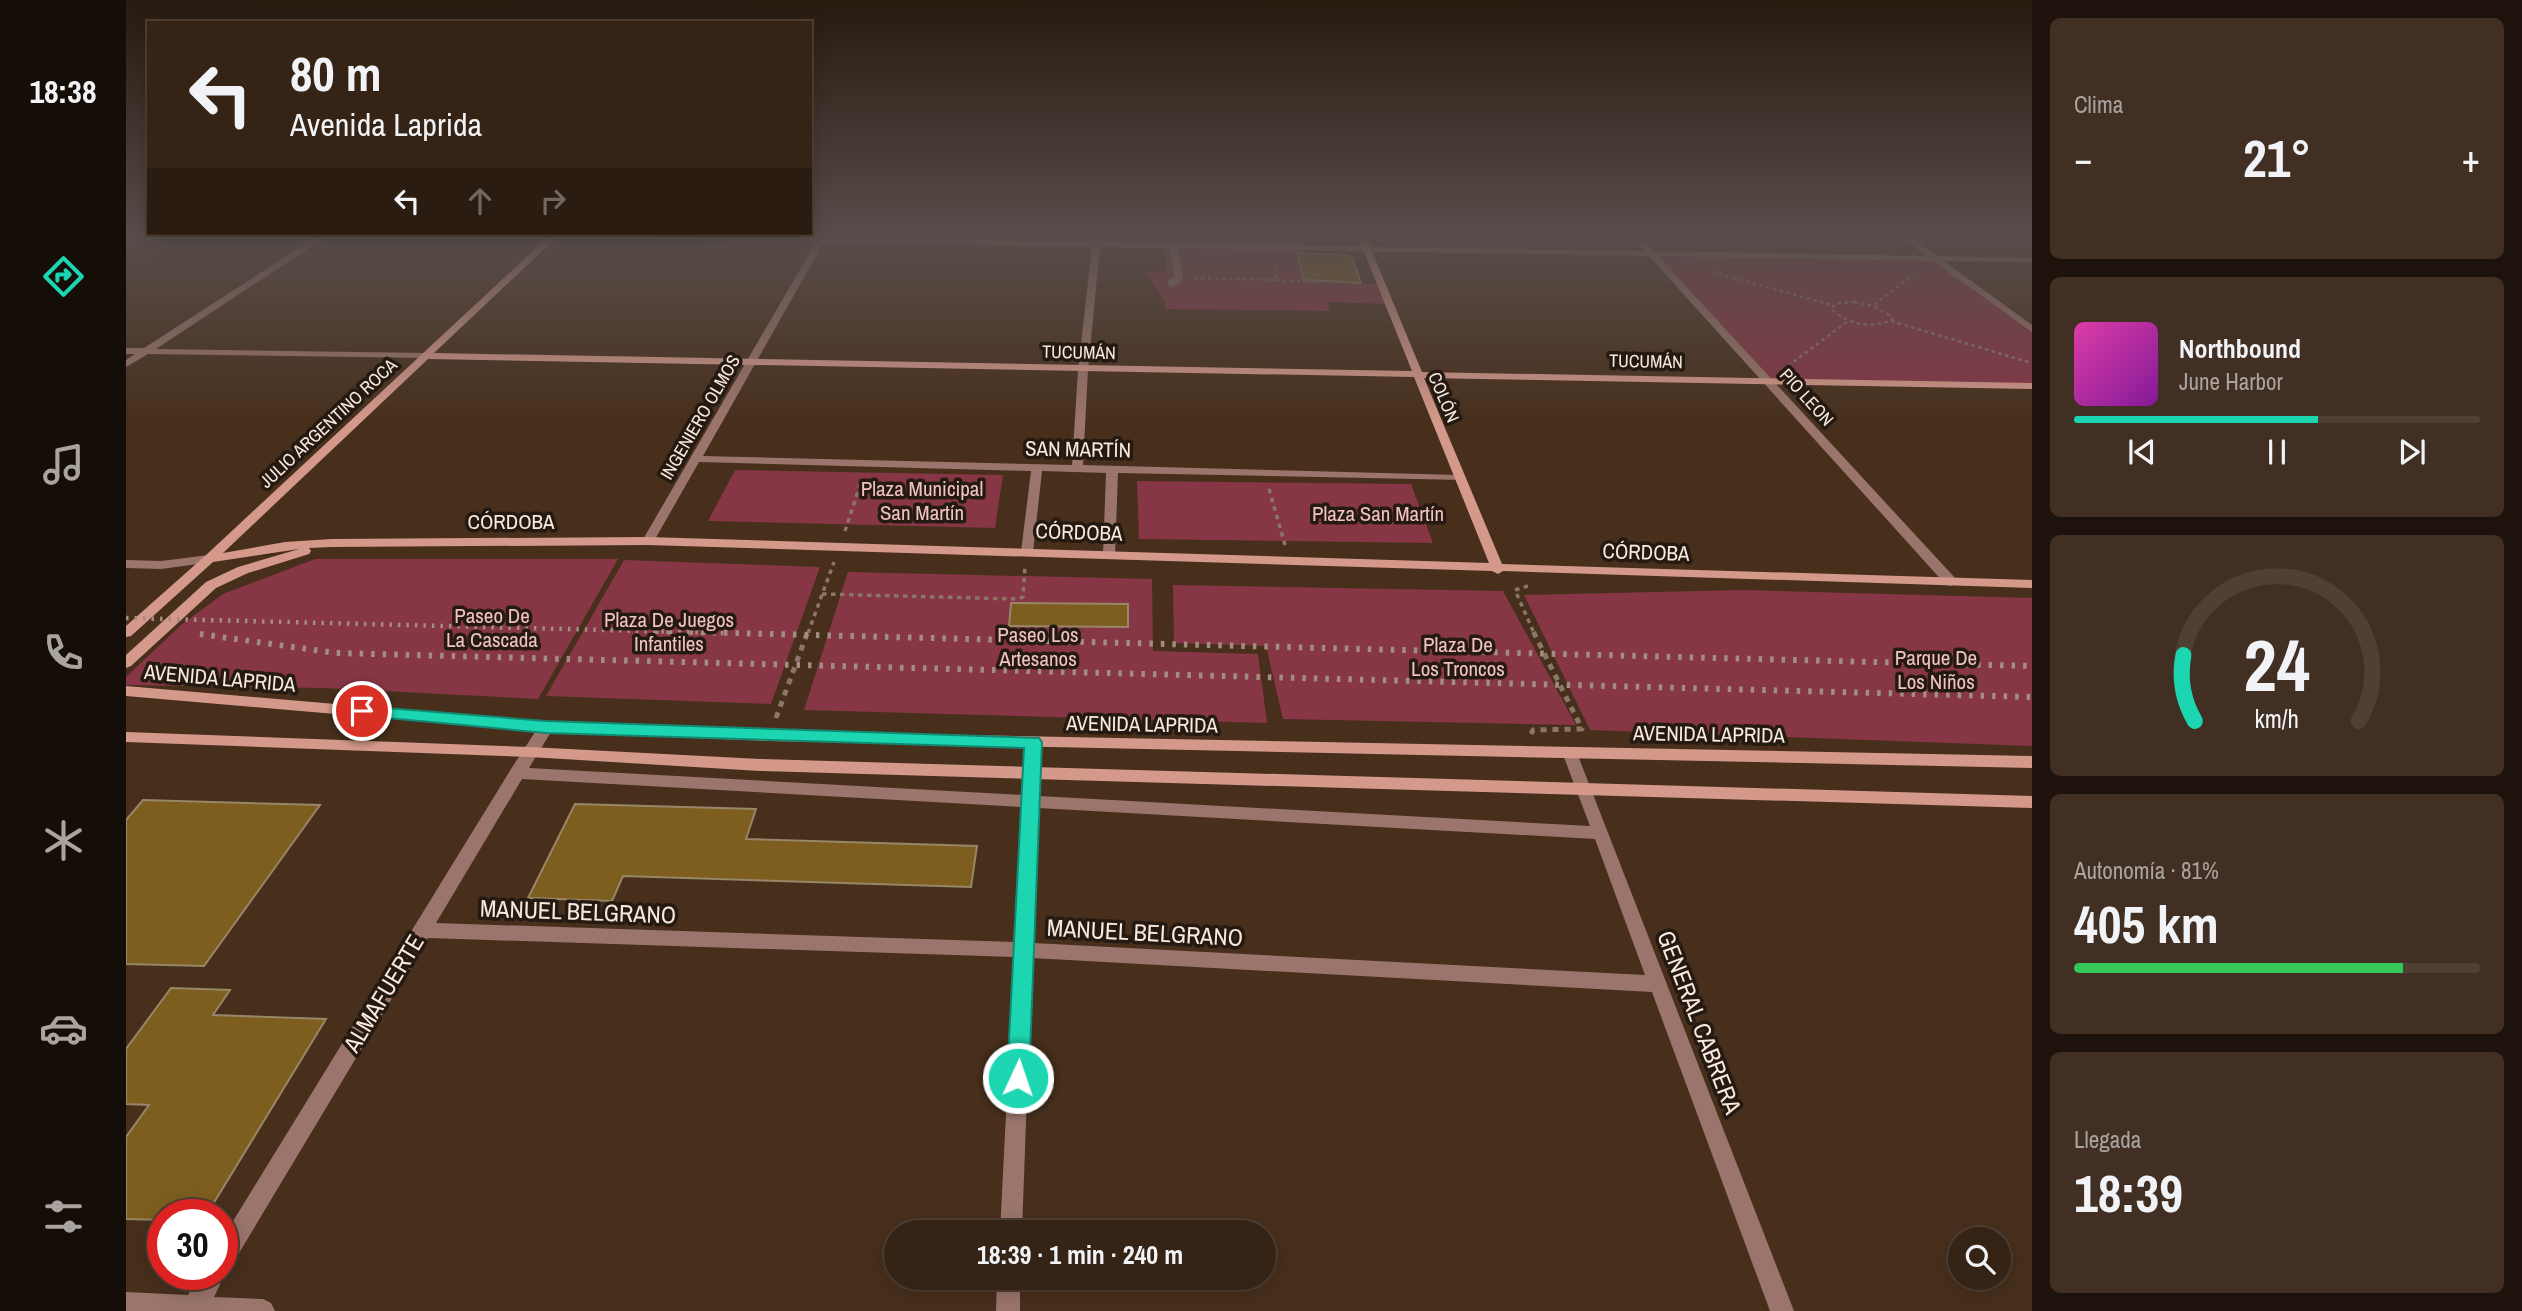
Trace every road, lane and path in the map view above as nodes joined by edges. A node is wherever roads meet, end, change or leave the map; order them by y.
1 (227, 298) edge
2 (488, 298) edge
3 (788, 298) edge
4 (1090, 298) edge
5 (1385, 298) edge
6 (1691, 298) edge
7 (1808, 298) edge
8 (1884, 298) edge
9 (1990, 298) edge
10 (1832, 305) junction
11 (1874, 306) junction
12 (1849, 320) junction
13 (1891, 321) junction
14 (2032, 329) edge
15 (126, 351) edge
16 (145, 351) junction
17 (426, 356) junction
18 (751, 363) junction
19 (2032, 363) edge
20 (126, 364) edge
21 (1083, 370) junction
22 (1415, 373) junction
23 (1769, 381) junction
24 (2032, 386) edge
25 (695, 459) junction
26 (867, 463) junction
27 (1037, 467) junction
28 (1077, 468) junction
29 (1112, 469) junction
30 (1265, 473) junction
31 (1459, 478) junction
32 (648, 541) junction
33 (331, 543) junction
34 (840, 547) junction
35 (1027, 552) junction
36 (1109, 554) junction
37 (209, 559) junction
38 (1290, 562) junction
39 (126, 564) edge
40 (1498, 570) junction
41 (1537, 570) junction
42 (1951, 582) junction
43 (2032, 584) edge
44 (822, 594) junction
45 (126, 633) edge
46 (126, 663) edge
47 (126, 691) edge
48 (546, 727) junction
49 (769, 736) junction
50 (126, 737) edge
51 (1033, 742) junction
52 (530, 752) junction
53 (1570, 752) junction
54 (1520, 753) junction
55 (2032, 762) edge
56 (1031, 771) junction
57 (517, 773) junction
58 (1583, 789) junction
59 (2032, 802) edge
60 (1029, 803) junction
61 (1600, 834) junction
62 (422, 930) junction
63 (1024, 950) junction
64 (1656, 984) junction
65 (1012, 1220) edge
66 (238, 1234) edge
67 (204, 1290) edge
68 (1009, 1290) edge
69 (126, 1304) edge
70 (193, 1309) edge
71 (263, 1311) edge
72 (1008, 1311) edge
73 (1782, 1311) edge

1 - 16 street
2 - 17 street, JULIO ARGENTINO ROCA
3 - 18 street, INGENIERO OLMOS
4 - 21 street
5 - 22 street, COLÓN
6 - 23 street, PIO LEON
7 - 10 path
8 - 11 path
9 - 14 street
10 - 11 path
10 - 12 path
11 - 13 path
12 - 13 path
12 - 23 path
13 - 19 path
15 - 16 street, TUCUMÁN
16 - 17 street, TUCUMÁN
16 - 20 street
17 - 18 street, TUCUMÁN
17 - 37 street, JULIO ARGENTINO ROCA
18 - 21 street, TUCUMÁN
18 - 25 street, INGENIERO OLMOS
21 - 22 street, TUCUMÁN
21 - 28 street
22 - 23 street, TUCUMÁN
22 - 31 street, COLÓN
23 - 24 street, TUCUMÁN
23 - 42 street, PIO LEON
25 - 26 street, SAN MARTÍN
25 - 32 street, INGENIERO OLMOS
26 - 27 street, SAN MARTÍN
26 - 34 path
27 - 28 street, SAN MARTÍN
27 - 35 street
28 - 29 street, SAN MARTÍN
29 - 30 street, SAN MARTÍN
29 - 36 street
30 - 31 street, SAN MARTÍN
30 - 38 path
31 - 40 street, COLÓN
32 - 33 street, CÓRDOBA
32 - 34 street, CÓRDOBA
33 - 37 street, CÓRDOBA
33 - 46 street
34 - 35 street, CÓRDOBA
34 - 44 path
35 - 36 street, CÓRDOBA
35 - 44 path
36 - 38 street, CÓRDOBA
37 - 39 street, CÓRDOBA
37 - 45 street, JULIO ARGENTINO ROCA
38 - 40 street, CÓRDOBA
40 - 41 street, CÓRDOBA
41 - 42 street, CÓRDOBA
41 - 54 path
42 - 43 street, CÓRDOBA
44 - 49 path
47 - 48 street, AVENIDA LAPRIDA
48 - 49 street, AVENIDA LAPRIDA
48 - 52 street, ALMAFUERTE
49 - 51 street, AVENIDA LAPRIDA
50 - 52 street
51 - 54 street, AVENIDA LAPRIDA
51 - 56 street
52 - 56 street
52 - 57 street, ALMAFUERTE
53 - 54 street, AVENIDA LAPRIDA
53 - 55 street, AVENIDA LAPRIDA
53 - 58 street, GENERAL CABRERA
56 - 58 street
56 - 60 street
57 - 60 street
57 - 62 street, ALMAFUERTE
58 - 59 street
58 - 61 street, GENERAL CABRERA
60 - 61 street
60 - 63 street
61 - 64 street, GENERAL CABRERA
62 - 63 street, MANUEL BELGRANO
62 - 66 street, ALMAFUERTE
63 - 64 street, MANUEL BELGRANO
63 - 65 street
64 - 73 street, GENERAL CABRERA
67 - 70 street
68 - 72 street
69 - 70 street
70 - 71 street

